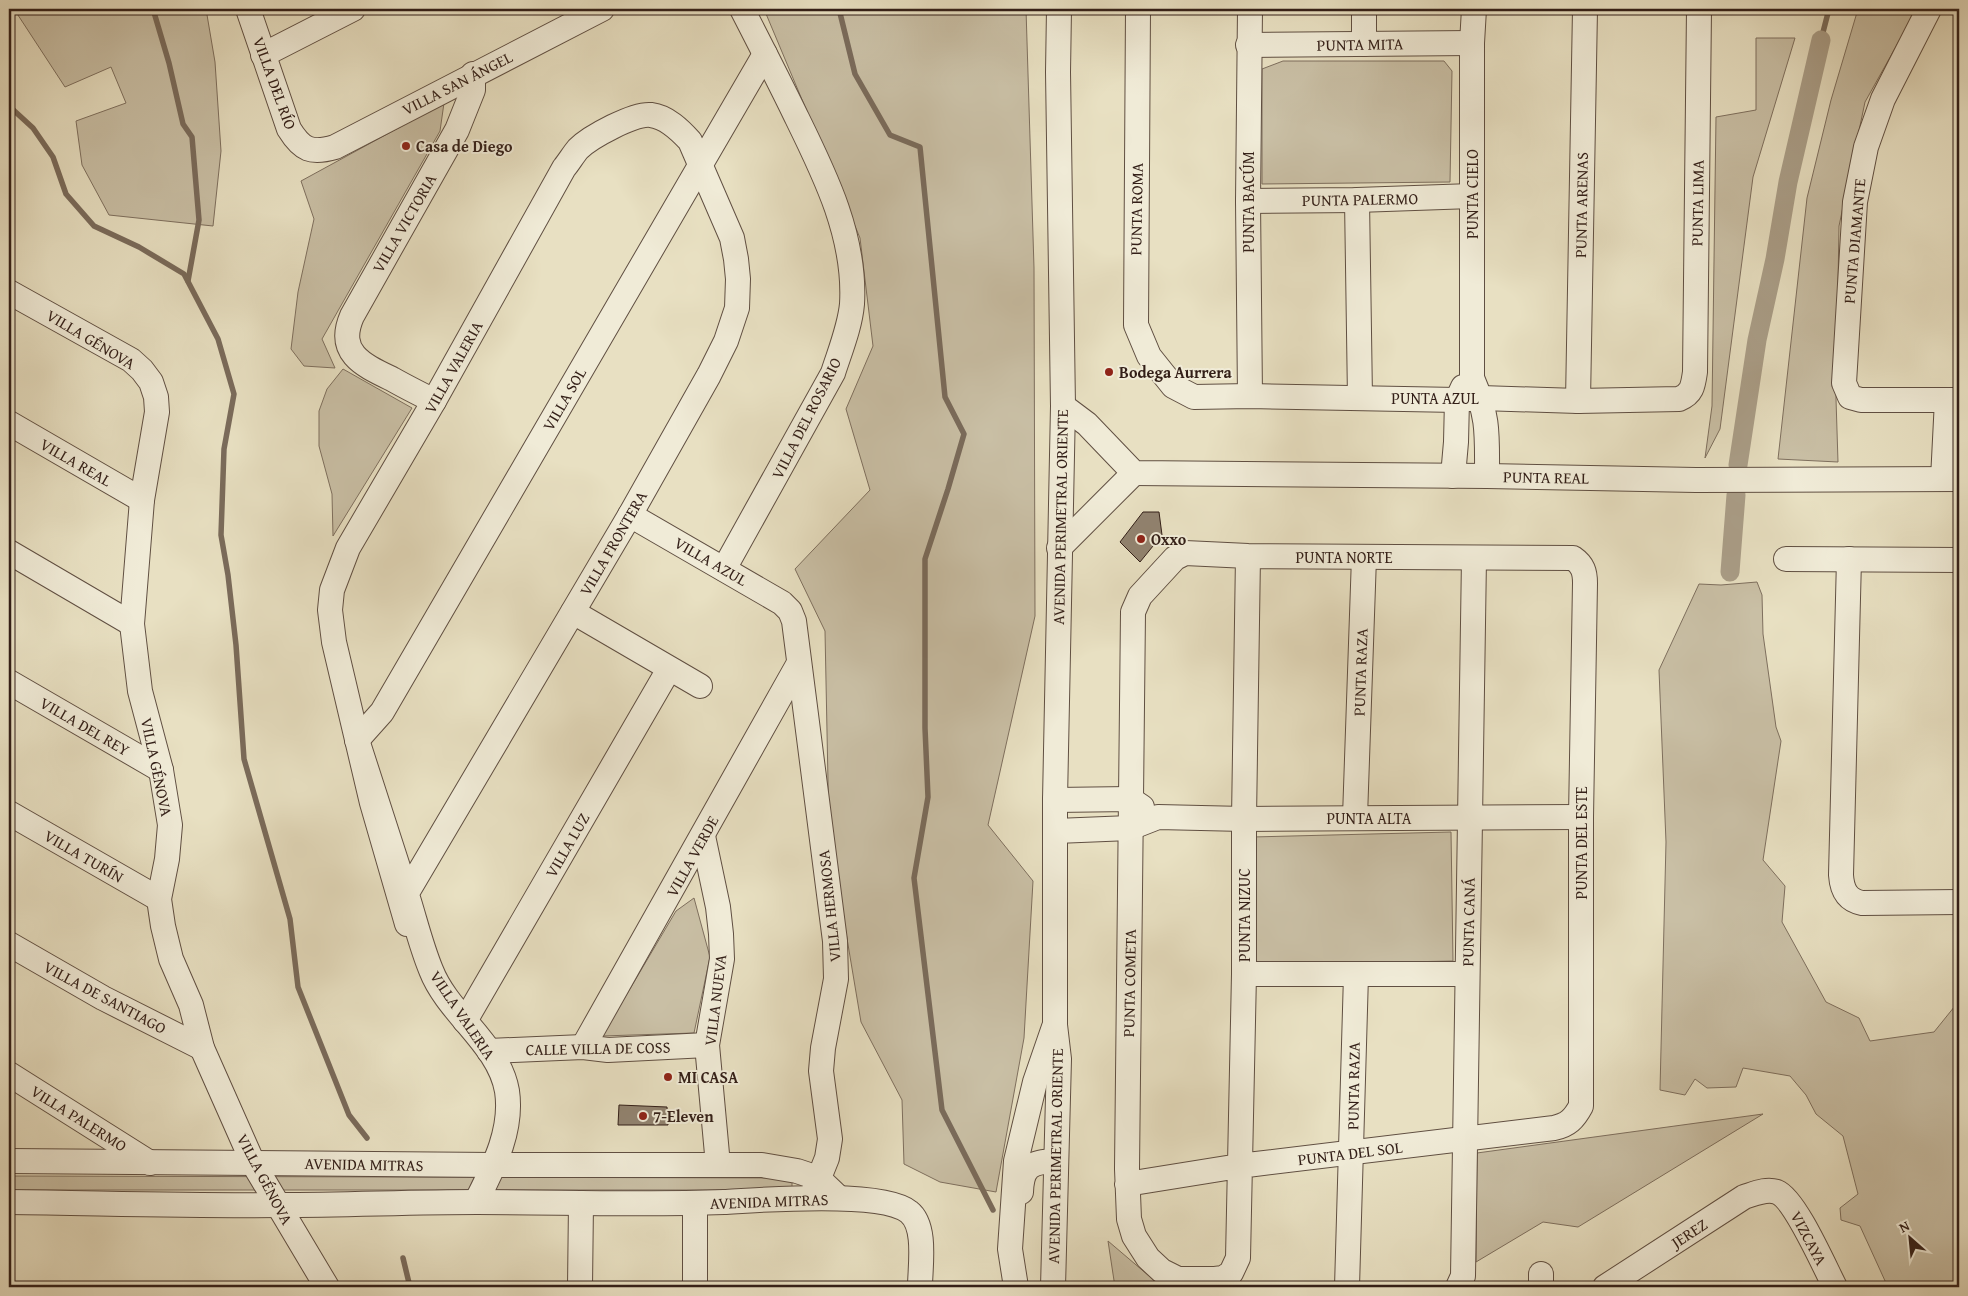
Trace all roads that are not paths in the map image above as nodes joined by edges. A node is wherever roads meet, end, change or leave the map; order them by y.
1 (248, 9) edge
2 (354, 9) edge
3 (602, 9) edge
4 (742, 9) edge
5 (1059, 9) edge
6 (1138, 9) edge
7 (1250, 9) edge
8 (1364, 9) edge
9 (1474, 9) edge
10 (1585, 9) edge
11 (1699, 9) edge
12 (1929, 9) edge
13 (1472, 42) junction
14 (1364, 44) junction
15 (1248, 45) junction
16 (765, 54) junction
17 (264, 55) junction
18 (474, 74) junction
19 (311, 150) joint
20 (699, 165) junction
21 (1472, 196) junction
22 (1357, 200) junction
23 (1248, 201) junction
24 (9, 292) edge
25 (1476, 388) junction
26 (1183, 393) joint
27 (1250, 396) junction
28 (1687, 396) joint
29 (1360, 398) junction
30 (1457, 400) junction
31 (1953, 400) edge
32 (434, 401) junction
33 (1578, 401) junction
34 (1063, 406) junction
35 (9, 423) edge
36 (1134, 473) junction
37 (1452, 476) junction
38 (1487, 476) junction
39 (1951, 479) edge
40 (142, 500) junction
41 (630, 515) junction
42 (1059, 548) junction
43 (9, 552) edge
44 (1248, 556) junction
45 (1364, 557) junction
46 (1474, 558) junction
47 (1786, 559) dead end
48 (1848, 559) junction
49 (1959, 560) edge
50 (1581, 564) joint
51 (724, 569) junction
52 (790, 611) joint
53 (574, 612) junction
54 (1133, 612) joint
55 (132, 624) junction
56 (799, 663) junction
57 (669, 669) junction
58 (9, 682) edge
59 (700, 686) dead end
60 (357, 740) junction
61 (161, 770) junction
62 (1130, 798) junction
63 (1055, 800) junction
64 (9, 813) edge
65 (1158, 817) junction
66 (1469, 817) junction
67 (1581, 817) junction
68 (1355, 818) junction
69 (1244, 819) junction
70 (1130, 828) junction
71 (1056, 831) junction
72 (702, 836) junction
73 (159, 899) junction
74 (1959, 902) edge
75 (405, 907) junction
76 (9, 944) edge
77 (1244, 974) junction
78 (1467, 974) junction
79 (1356, 975) junction
80 (465, 1021) junction
81 (1055, 1025) junction
82 (707, 1045) junction
83 (583, 1047) junction
84 (202, 1048) junction
85 (489, 1051) junction
86 (9, 1074) edge
87 (1572, 1121) joint
88 (1465, 1139) junction
89 (1352, 1153) junction
90 (9, 1161) edge
91 (1055, 1161) junction
92 (150, 1163) junction
93 (253, 1163) junction
94 (494, 1165) junction
95 (718, 1165) junction
96 (1239, 1166) junction
97 (1127, 1184) junction
98 (815, 1189) junction
99 (1778, 1192) joint
100 (9, 1202) edge
101 (476, 1202) junction
102 (581, 1203) junction
103 (695, 1203) junction
104 (278, 1205) junction
105 (1231, 1273) joint
106 (327, 1287) edge
107 (580, 1287) edge
108 (695, 1287) edge
109 (920, 1287) edge
110 (1017, 1287) edge
111 (1053, 1287) edge
112 (1347, 1287) edge
113 (1459, 1287) edge
114 (1605, 1287) edge
115 (1835, 1287) edge

1 - 17 street, VILLA DEL RÍO
2 - 17 street
3 - 18 street, VILLA SAN ÁNGEL
4 - 16 street, VILLA DEL ROSARIO
5 - 34 street, AVENIDA PERIMETRAL ORIENTE
6 - 26 street, PUNTA ROMA
7 - 15 street, PUNTA BACÚM
8 - 14 street
9 - 13 street, PUNTA CIELO
10 - 33 street, PUNTA ARENAS
11 - 28 street, PUNTA LIMA
12 - 31 street, PUNTA DIAMANTE
13 - 14 street, PUNTA MITA
13 - 21 street, PUNTA CIELO
14 - 15 street, PUNTA MITA
15 - 23 street, PUNTA BACÚM
16 - 20 street, VILLA SOL
16 - 51 street, VILLA DEL ROSARIO
17 - 19 street, VILLA DEL RÍO
18 - 19 street, VILLA SAN ÁNGEL
18 - 32 street, VILLA VICTORIA
20 - 32 street, VILLA VALERIA
20 - 41 street, VILLA FRONTERA
20 - 60 street, VILLA SOL
21 - 22 street, PUNTA PALERMO
21 - 25 street, PUNTA CIELO
22 - 23 street, PUNTA PALERMO
22 - 29 street
23 - 27 street, PUNTA BACÚM
24 - 40 street, VILLA GÉNOVA
25 - 30 street
25 - 33 street, PUNTA AZUL
25 - 38 street, PUNTA CIELO
26 - 27 street, PUNTA AZUL
27 - 29 street, PUNTA AZUL
28 - 33 street, PUNTA AZUL
29 - 30 street, PUNTA AZUL
30 - 37 street
31 - 39 street
32 - 60 street, VILLA VALERIA
34 - 36 street
34 - 42 street, AVENIDA PERIMETRAL ORIENTE
35 - 40 street, VILLA REAL
36 - 37 street, PUNTA REAL
36 - 42 street
37 - 38 street, PUNTA REAL
38 - 39 street, PUNTA REAL
40 - 55 street, VILLA GÉNOVA
41 - 51 street, VILLA AZUL
41 - 53 street, VILLA FRONTERA
42 - 63 street, AVENIDA PERIMETRAL ORIENTE
43 - 55 street
44 - 45 street, PUNTA NORTE
44 - 54 street, PUNTA NORTE
44 - 69 street, PUNTA NIZUC
45 - 46 street, PUNTA NORTE
45 - 68 street, PUNTA RAZA
46 - 50 street, PUNTA NORTE
46 - 66 street, PUNTA CANÁ
47 - 48 street
48 - 49 street
48 - 74 street
50 - 67 street, PUNTA DEL ESTE
51 - 52 street, VILLA AZUL
52 - 56 street, VILLA HERMOSA
53 - 57 street
53 - 75 street, VILLA FRONTERA
54 - 62 street, PUNTA COMETA
55 - 61 street, VILLA GÉNOVA
56 - 72 street, VILLA VERDE
56 - 98 street, VILLA HERMOSA
57 - 59 street
57 - 80 street, VILLA LUZ
58 - 61 street, VILLA DEL REY
60 - 75 street, VILLA VALERIA
61 - 73 street, VILLA GÉNOVA
62 - 63 street
62 - 65 street
62 - 70 street, PUNTA COMETA
63 - 71 street, AVENIDA PERIMETRAL ORIENTE
64 - 73 street, VILLA TURÍN
65 - 69 street, PUNTA ALTA
65 - 70 street, PUNTA ALTA
66 - 67 street, PUNTA ALTA
66 - 68 street, PUNTA ALTA
66 - 78 street, PUNTA CANÁ
67 - 87 street, PUNTA DEL ESTE
68 - 69 street, PUNTA ALTA
69 - 77 street, PUNTA NIZUC
70 - 71 street, PUNTA ALTA
70 - 97 street, PUNTA COMETA
71 - 81 street, AVENIDA PERIMETRAL ORIENTE
72 - 82 street, VILLA NUEVA
72 - 83 street, VILLA VERDE
73 - 84 street, VILLA GÉNOVA
75 - 80 street, VILLA VALERIA
76 - 84 street, VILLA DE SANTIAGO
77 - 79 street
77 - 96 street, PUNTA NIZUC
78 - 79 street
78 - 88 street, PUNTA CANÁ
79 - 89 street, PUNTA RAZA
80 - 85 street, VILLA VALERIA
81 - 91 street, AVENIDA PERIMETRAL ORIENTE
81 - 110 street, AVENIDA PERIMETRAL ORIENTE
82 - 83 street, CALLE VILLA DE COSS
82 - 95 street, VILLA NUEVA
83 - 85 street, CALLE VILLA DE COSS
84 - 93 street, VILLA GÉNOVA
85 - 94 street, VILLA VALERIA
86 - 92 street, VILLA PALERMO
87 - 88 street, PUNTA DEL SOL
88 - 89 street, PUNTA DEL SOL
88 - 113 street, PUNTA CANÁ
89 - 96 street, PUNTA DEL SOL
89 - 112 street, PUNTA RAZA
90 - 92 street, AVENIDA MITRAS
91 - 110 street
91 - 111 street, AVENIDA PERIMETRAL ORIENTE
92 - 93 street, AVENIDA MITRAS
93 - 94 street, AVENIDA MITRAS
93 - 104 street, VILLA GÉNOVA
94 - 95 street, AVENIDA MITRAS
94 - 101 street, VILLA VALERIA
95 - 98 street, AVENIDA MITRAS
96 - 97 street, PUNTA DEL SOL
96 - 105 street, PUNTA NIZUC
97 - 105 street, PUNTA COMETA
98 - 103 street, AVENIDA MITRAS
98 - 109 street, AVENIDA MITRAS
99 - 114 street, JEREZ
99 - 115 street, VIZCAYA
100 - 104 street, AVENIDA MITRAS
101 - 102 street, AVENIDA MITRAS
101 - 104 street, AVENIDA MITRAS
102 - 103 street, AVENIDA MITRAS
102 - 107 street
103 - 108 street
104 - 106 street, VILLA GÉNOVA

